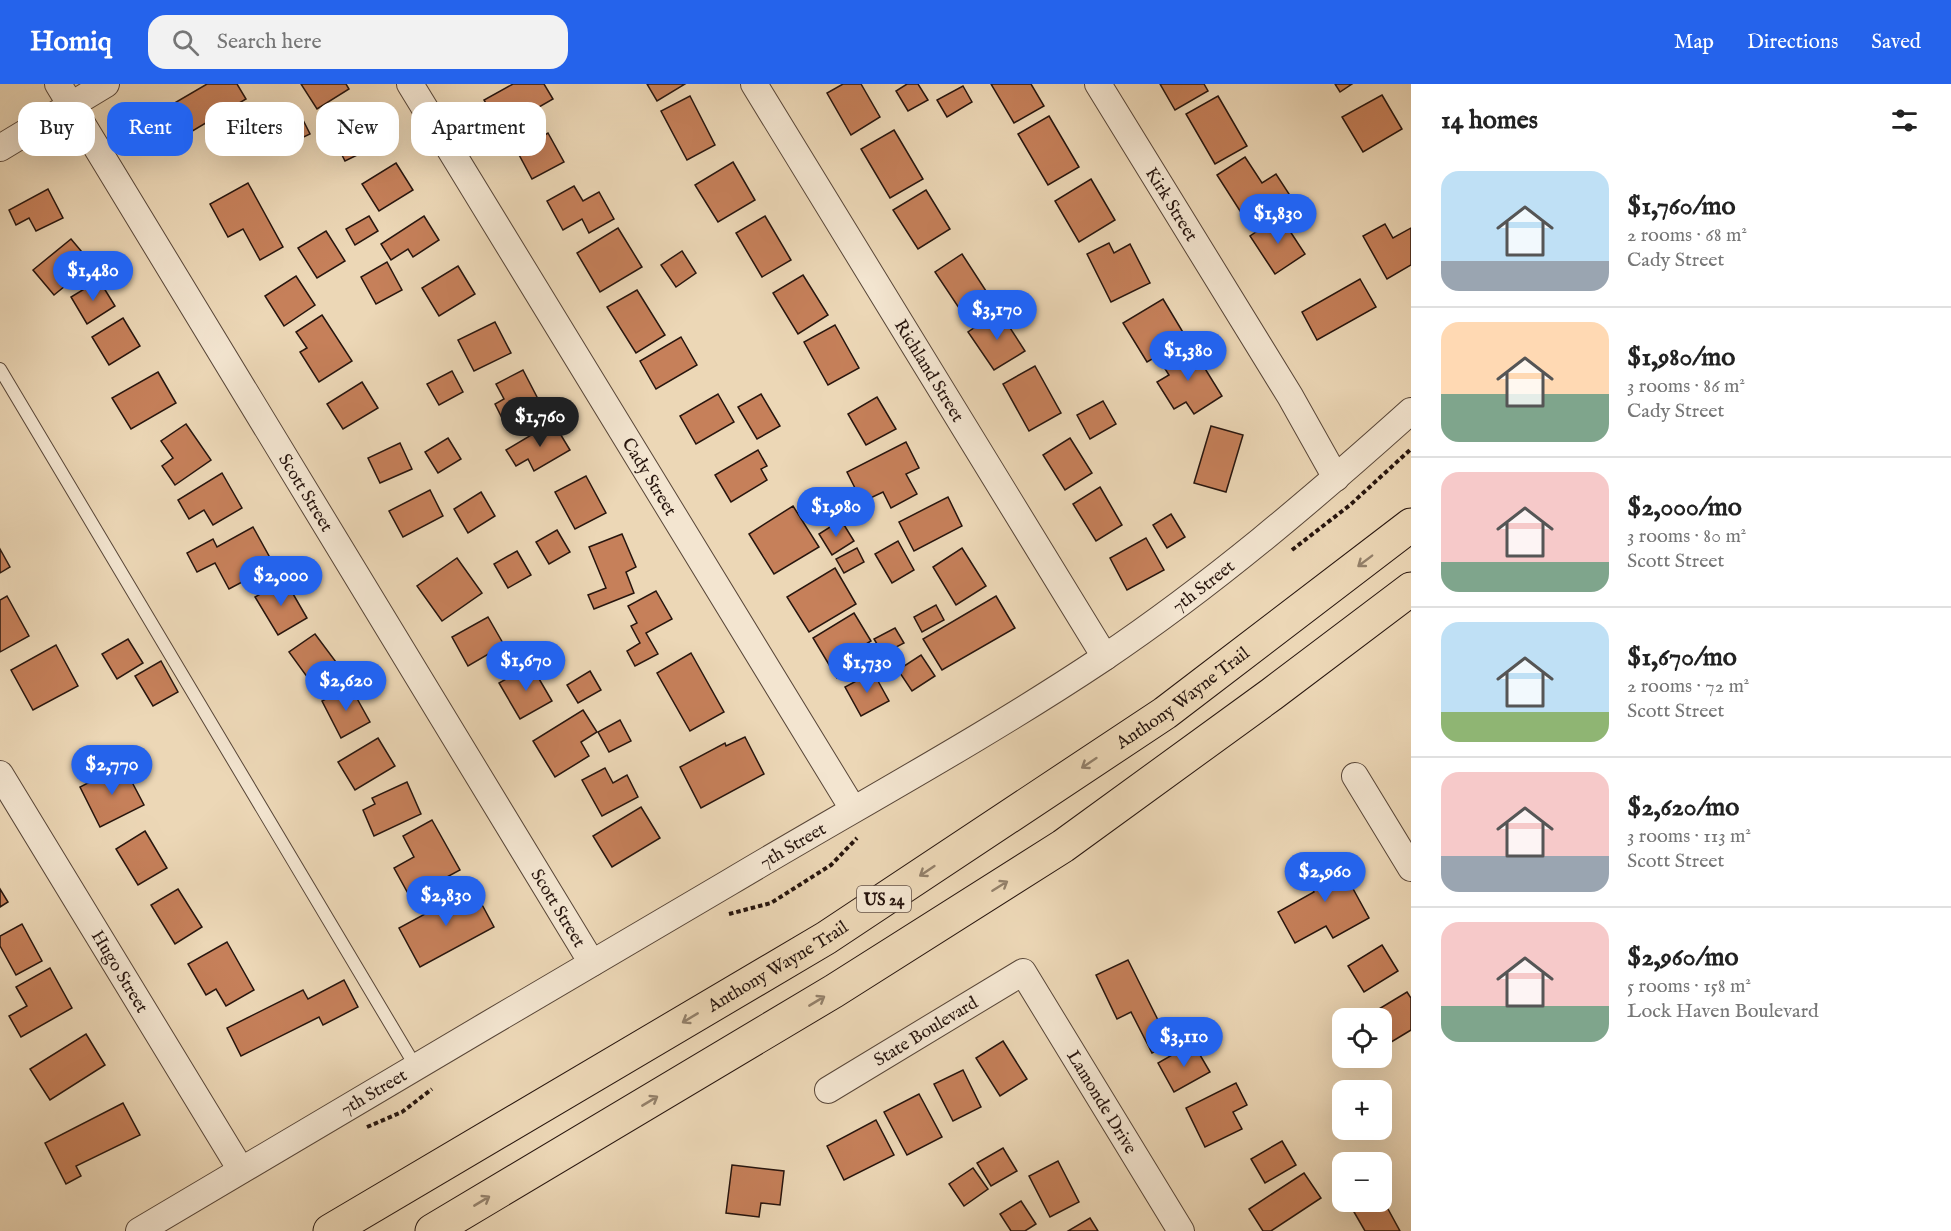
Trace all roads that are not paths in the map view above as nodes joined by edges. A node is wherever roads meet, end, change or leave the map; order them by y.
1 (106, 84) edge
2 (410, 84) edge
3 (754, 84) edge
4 (1098, 84) edge
5 (64, 94) edge
6 (0, 148) edge
7 (0, 369) edge
8 (1411, 411) edge
9 (1336, 478) junction
10 (1411, 525) edge
11 (1411, 589) edge
12 (1105, 657) junction
13 (0, 774) edge
14 (1355, 776) dead end
15 (853, 809) junction
16 (1411, 868) edge
17 (592, 963) junction
18 (1023, 972) joint
19 (416, 1067) junction
20 (828, 1090) dead end
21 (241, 1170) junction
22 (139, 1231) edge
23 (330, 1231) edge
24 (432, 1231) edge
25 (1181, 1231) edge

1 - 5 street
2 - 15 street, Cady Street
3 - 12 street, Richland Street
4 - 9 street, Kirk Street
5 - 6 street
5 - 17 street, Scott Street
7 - 19 lane
8 - 9 street, 7th Street
9 - 12 street, 7th Street
10 -> 23 highway, Anthony Wayne Trail / US 24
24 -> 11 highway, US 24
12 - 15 street, 7th Street
13 - 21 street, Hugo Street
14 - 16 street
15 - 17 street, 7th Street
17 - 19 street, 7th Street
18 - 20 street, State Boulevard
18 - 25 street, Lamonde Drive
19 - 21 street, 7th Street
21 - 22 street, 7th Street

